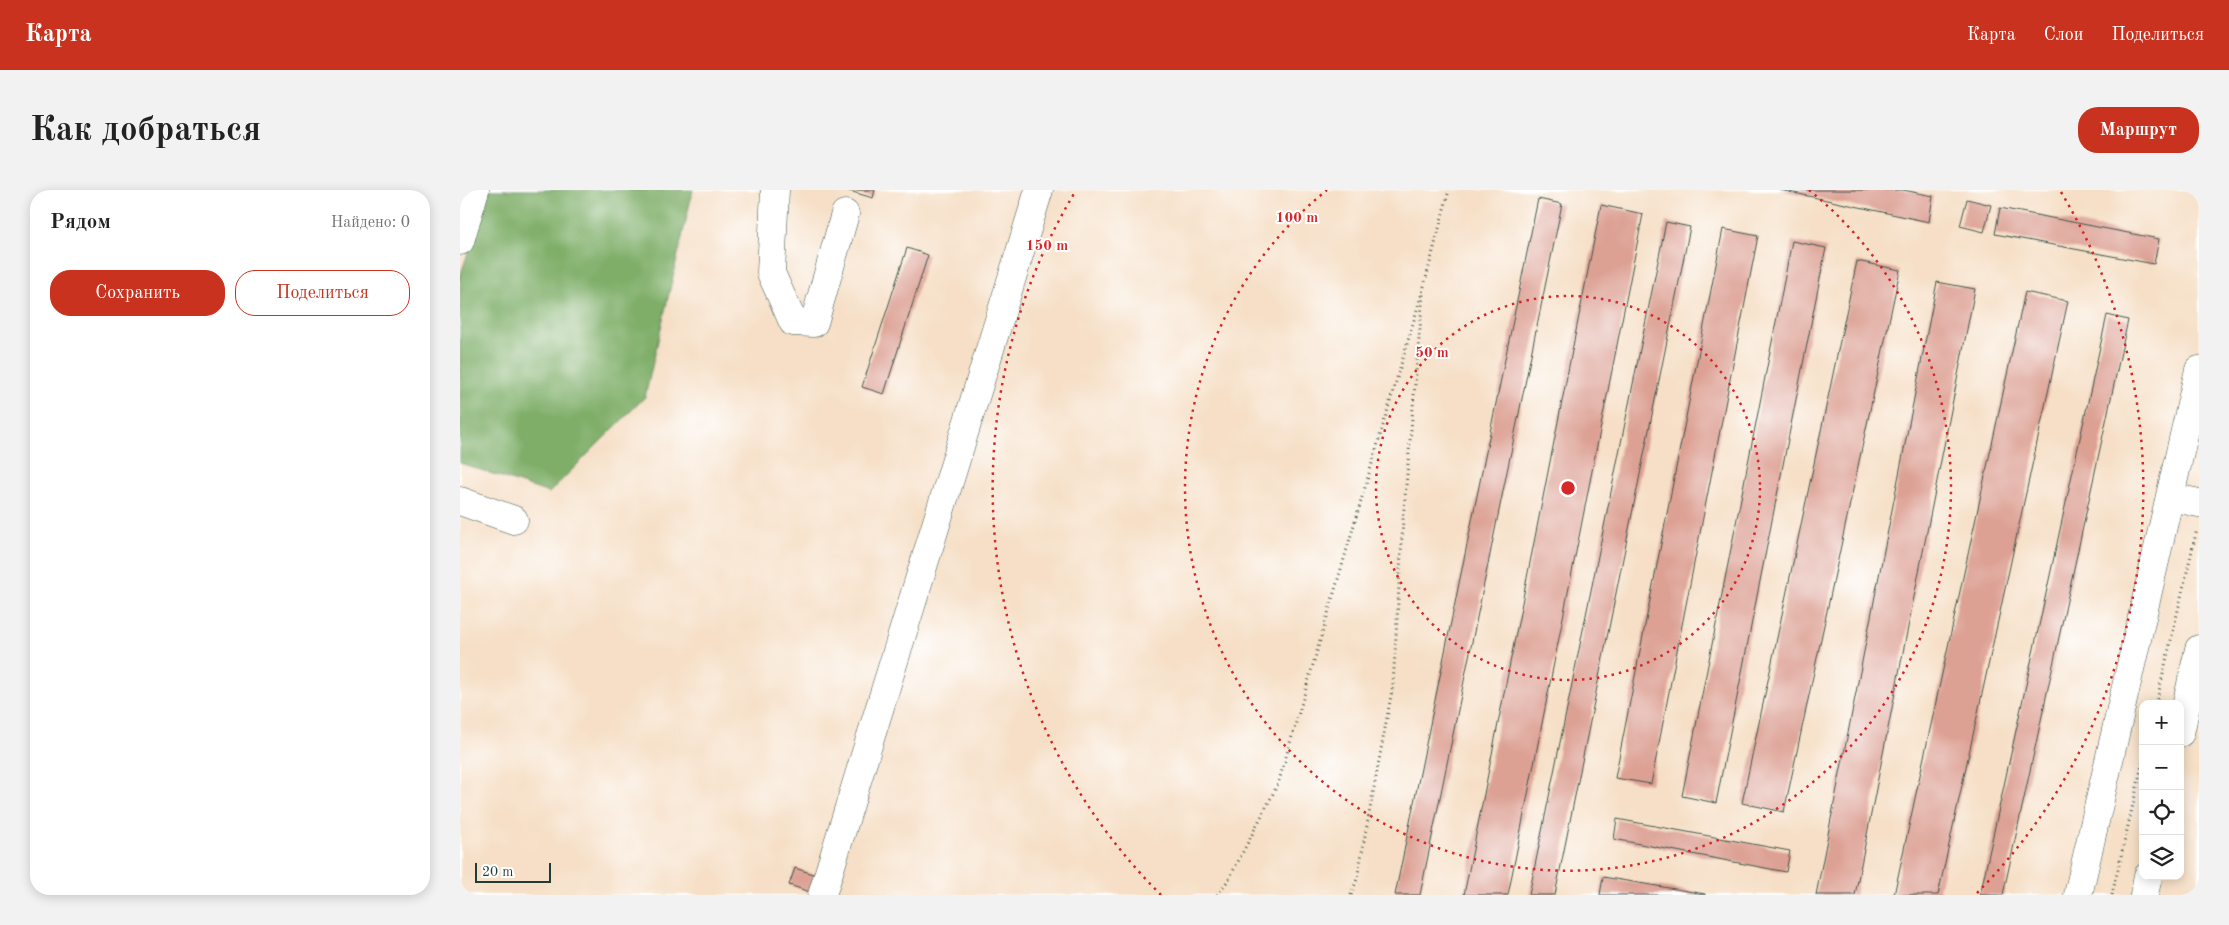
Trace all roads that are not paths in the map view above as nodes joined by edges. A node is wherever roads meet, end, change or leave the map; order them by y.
1 (475, 190) edge
2 (775, 190) edge
3 (1039, 190) edge
4 (845, 214) dead end
5 (460, 241) edge
6 (2199, 370) edge
7 (2170, 497) junction
8 (460, 501) edge
9 (2199, 503) edge
10 (514, 520) dead end
11 (2199, 649) edge
12 (2184, 715) edge
13 (2147, 880) edge
14 (822, 895) edge
15 (2078, 895) edge
16 (2144, 895) edge

1 - 5 street
2 - 4 street
3 - 14 street
6 - 7 street
7 - 9 street
7 - 15 street
8 - 10 street
11 - 12 street
13 - 16 street

